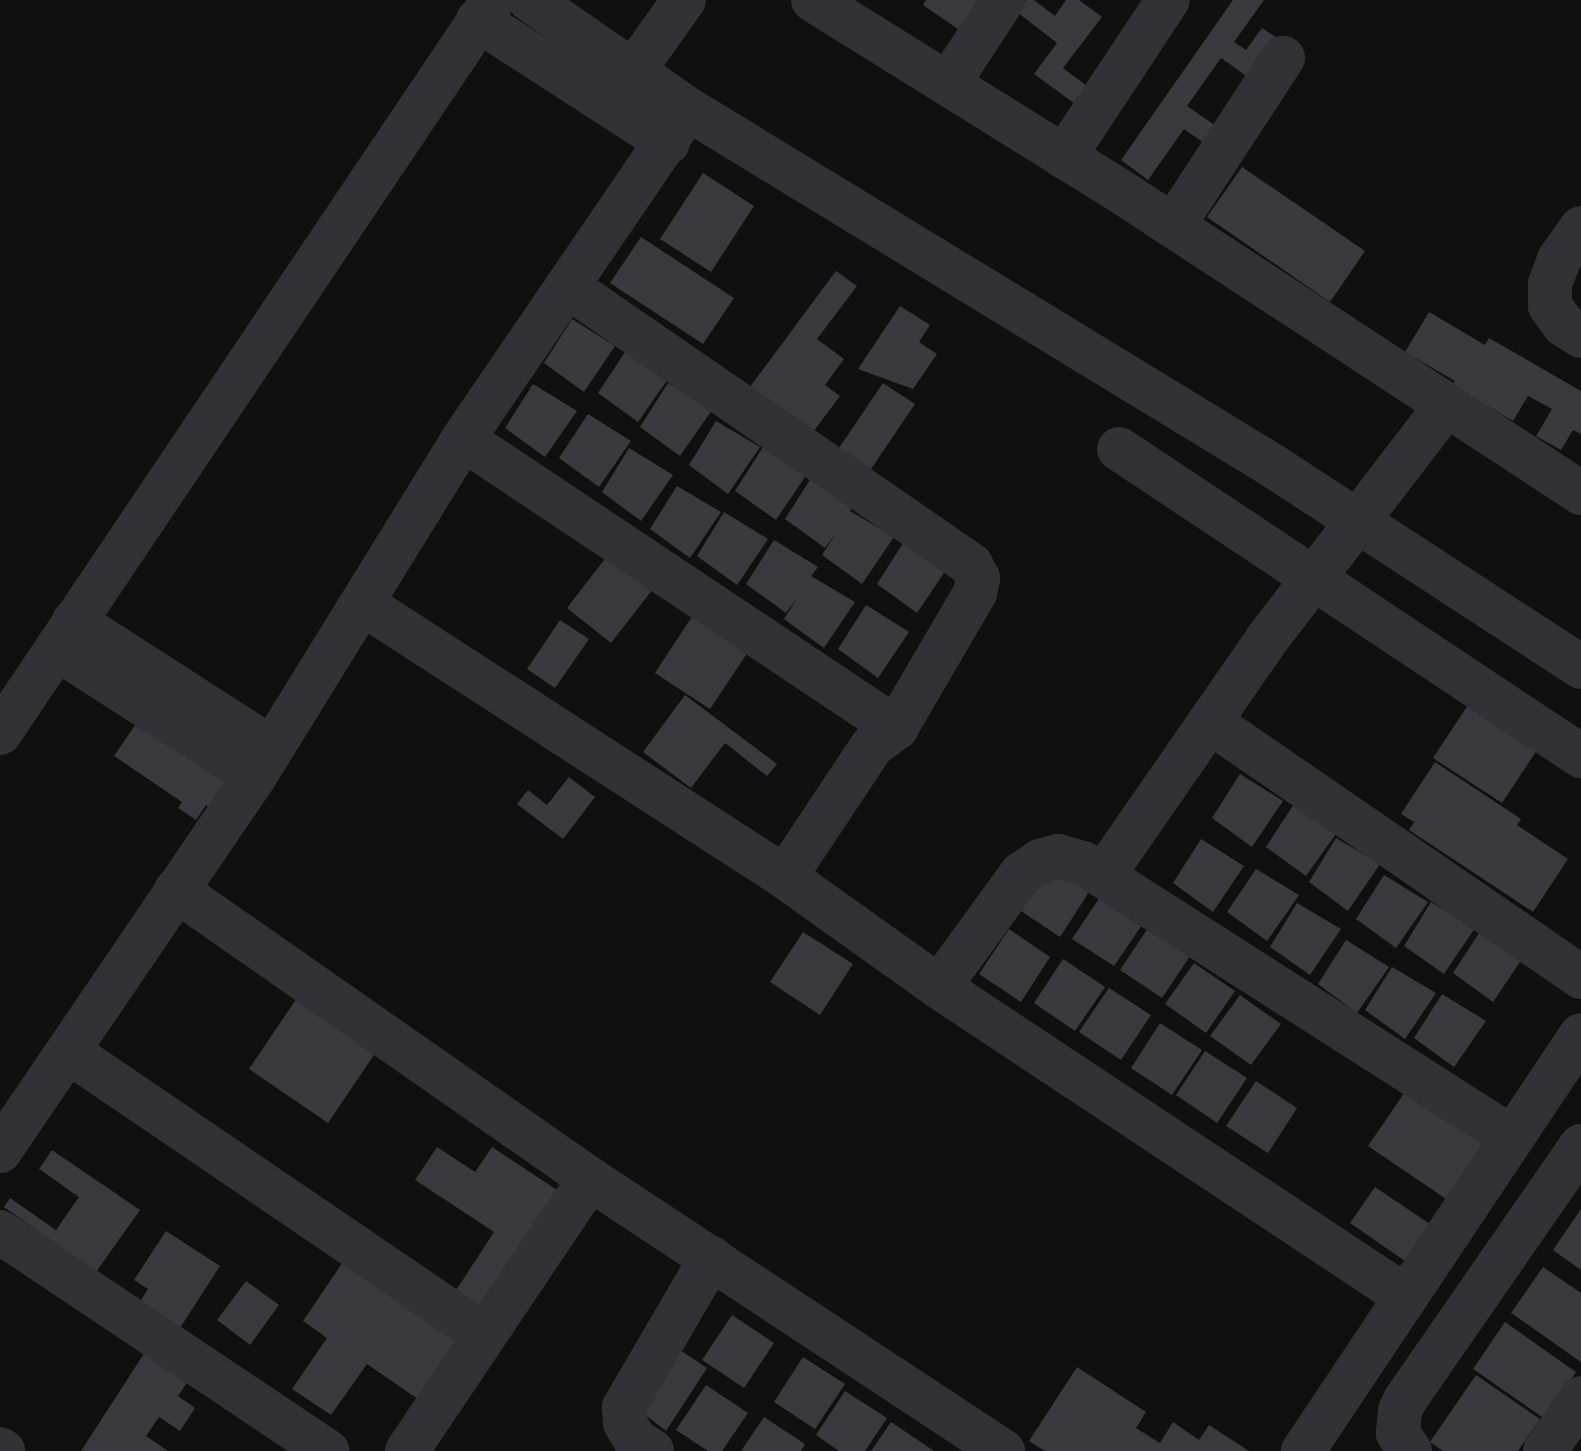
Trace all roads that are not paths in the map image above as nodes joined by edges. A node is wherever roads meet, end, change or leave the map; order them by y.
1 (530, 0) edge
2 (684, 0) edge
3 (1003, 0) edge
4 (1168, 0) edge
5 (829, 4) edge
6 (485, 10) edge
7 (1283, 58) dead end
8 (634, 70) junction
9 (948, 84) junction
10 (678, 126) junction
11 (1064, 157) junction
12 (1173, 226) junction
13 (1581, 228) edge
14 (567, 286) junction
15 (1581, 336) edge
16 (1446, 406) junction
17 (463, 439) junction
18 (1119, 449) dead end
19 (1581, 493) edge
20 (1359, 523) junction
21 (1314, 579) junction
22 (363, 604) junction
23 (65, 635) junction
24 (1581, 667) edge
25 (1210, 722) junction
26 (896, 728) junction
27 (0, 733) edge
28 (1581, 756) edge
29 (263, 762) junction
30 (1103, 876) junction
31 (785, 877) junction
32 (176, 890) junction
33 (1581, 977) edge
34 (939, 987) junction
35 (1581, 1035) edge
36 (69, 1052) junction
37 (1511, 1137) junction
38 (1581, 1146) edge
39 (0, 1151) edge
40 (590, 1179) junction
41 (0, 1232) edge
42 (711, 1258) junction
43 (1405, 1296) junction
44 (485, 1335) junction
45 (1581, 1398) edge
46 (1312, 1448) edge
47 (327, 1451) edge
48 (407, 1451) edge
49 (652, 1451) edge
50 (1003, 1451) edge
51 (1410, 1451) edge
52 (1545, 1451) edge

1 - 8 street
2 - 8 street
3 - 9 street
4 - 11 street
5 - 9 street
6 - 10 street
6 - 23 street
7 - 12 street
8 - 10 street
9 - 11 street
10 - 14 street
10 - 20 street
11 - 12 street
12 - 16 street
13 - 15 street
14 - 17 street
14 - 26 street
16 - 19 street
16 - 20 street
17 - 22 street
17 - 26 street
18 - 21 street
20 - 21 street
20 - 24 street
21 - 25 street
21 - 28 street
22 - 29 street
22 - 31 street
23 - 27 street
23 - 29 street
25 - 30 street
25 - 33 street
26 - 31 street
29 - 32 street
30 - 34 street
30 - 37 street
31 - 34 street
32 - 36 street
32 - 40 street
34 - 43 street
35 - 37 street
36 - 39 street
36 - 44 street
37 - 43 street
38 - 51 street
40 - 42 street
40 - 44 street
41 - 47 street
42 - 49 street
42 - 50 street
43 - 46 street
44 - 48 street
45 - 52 street

